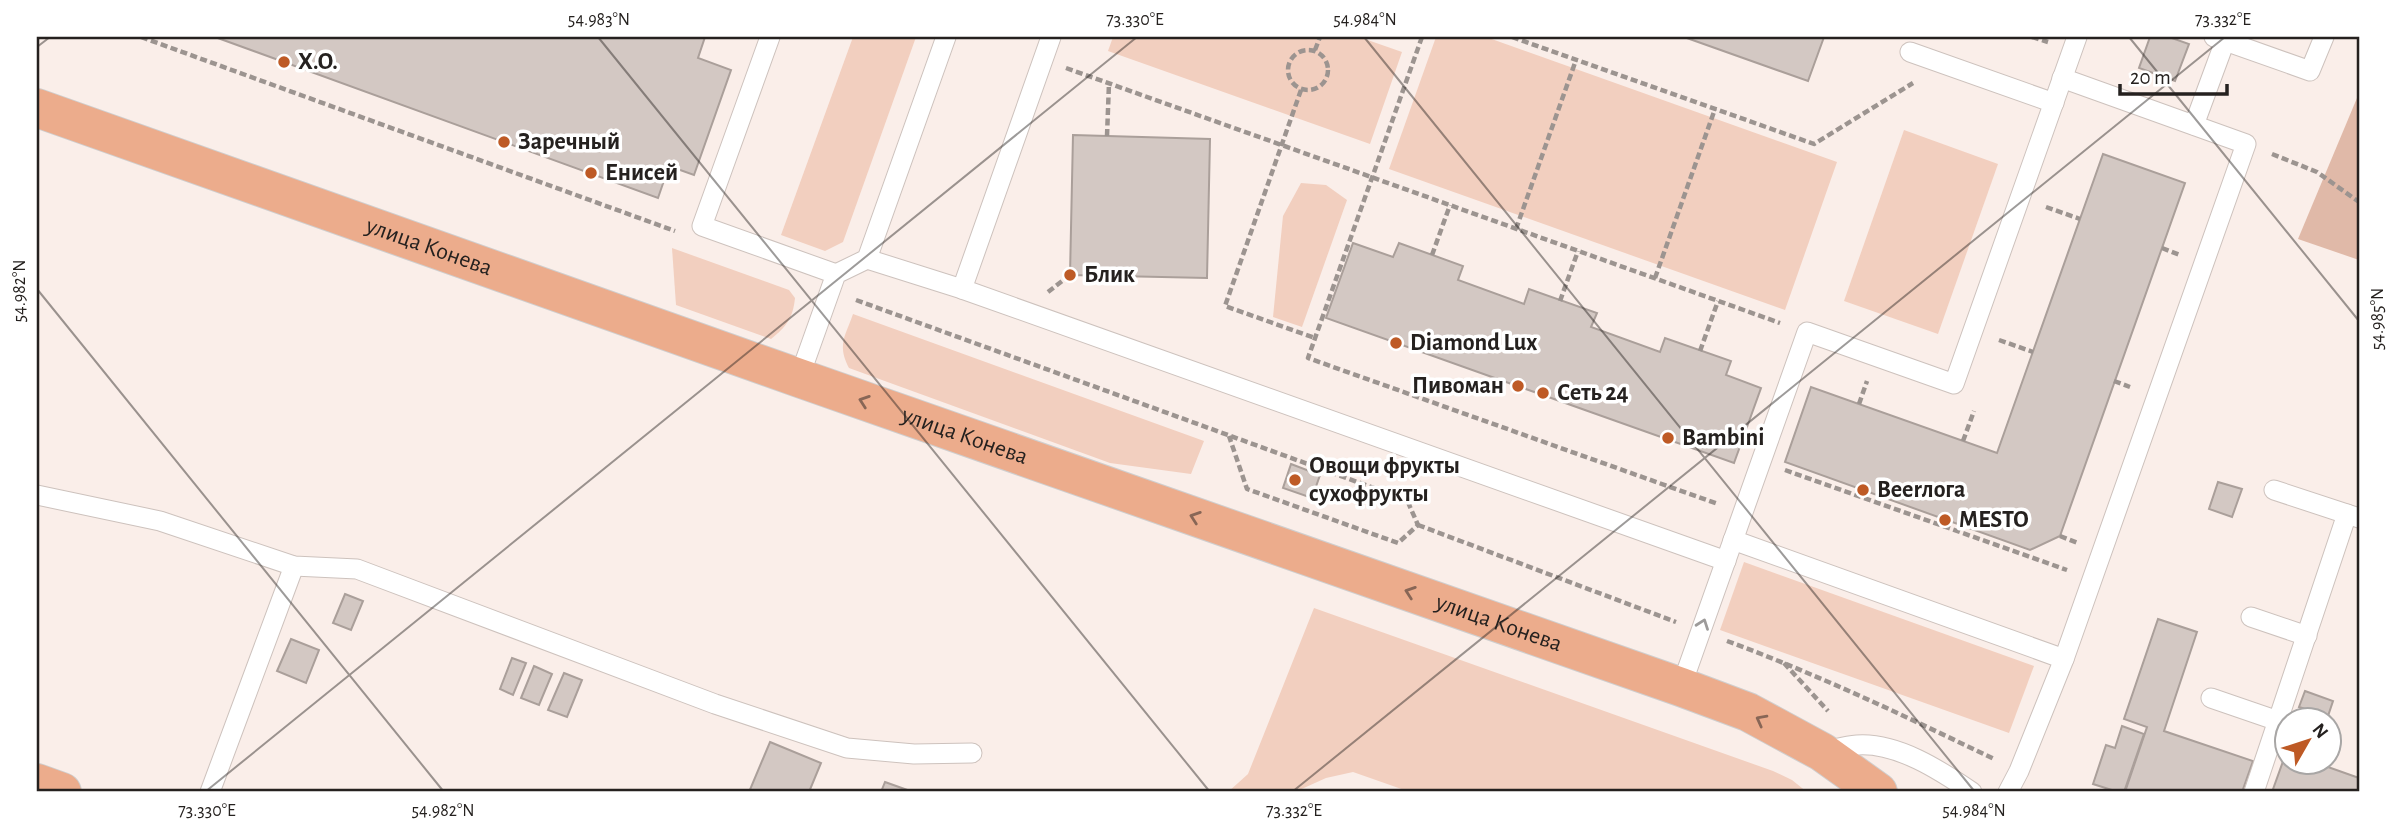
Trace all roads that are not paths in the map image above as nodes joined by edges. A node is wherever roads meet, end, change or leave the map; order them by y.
1 (770, 37) edge
2 (946, 37) edge
3 (1051, 37) edge
4 (2077, 37) edge
5 (2324, 37) edge
6 (2220, 39) edge
7 (1910, 52) dead end
8 (2062, 78) junction
9 (2054, 103) junction
10 (37, 108) edge
11 (2194, 125) junction
12 (867, 259) junction
13 (834, 282) junction
14 (962, 289) junction
15 (799, 378) junction
16 (2274, 490) dead end
17 (37, 495) edge
18 (2353, 516) edge
19 (1733, 540) junction
20 (1726, 561) junction
21 (294, 566) junction
22 (2251, 617) dead end
23 (2306, 636) junction
24 (2064, 659) junction
25 (1681, 687) junction
26 (2211, 698) dead end
27 (2283, 706) edge
28 (2274, 720) edge
29 (2274, 733) edge
30 (1822, 752) junction
31 (972, 753) dead end
32 (37, 783) edge
33 (62, 792) edge
34 (209, 792) edge
35 (1878, 792) edge
36 (1972, 792) edge
37 (2008, 792) edge
38 (2254, 792) edge

1 - 13 lane
2 - 12 lane
3 - 14 lane
4 - 8 lane
5 - 6 lane
6 - 11 lane
7 - 9 lane
8 - 9 lane
8 - 11 lane
9 - 19 lane
10 - 15 main road, улица Конева
11 - 24 lane
12 - 13 lane
12 - 14 lane
13 - 15 lane
14 - 20 lane
25 -> 15 main road, улица Конева
16 - 18 lane
17 - 21 lane
18 - 23 lane
19 - 20 lane
19 - 24 lane
25 -> 20 lane
21 - 31 lane
21 - 34 lane
22 - 23 lane
23 - 27 lane
24 - 37 lane
30 -> 25 main road, улица Конева
26 - 28 lane
29 - 38 lane
30 - 35 main road, улица Конева
30 - 36 lane
32 - 33 main road

